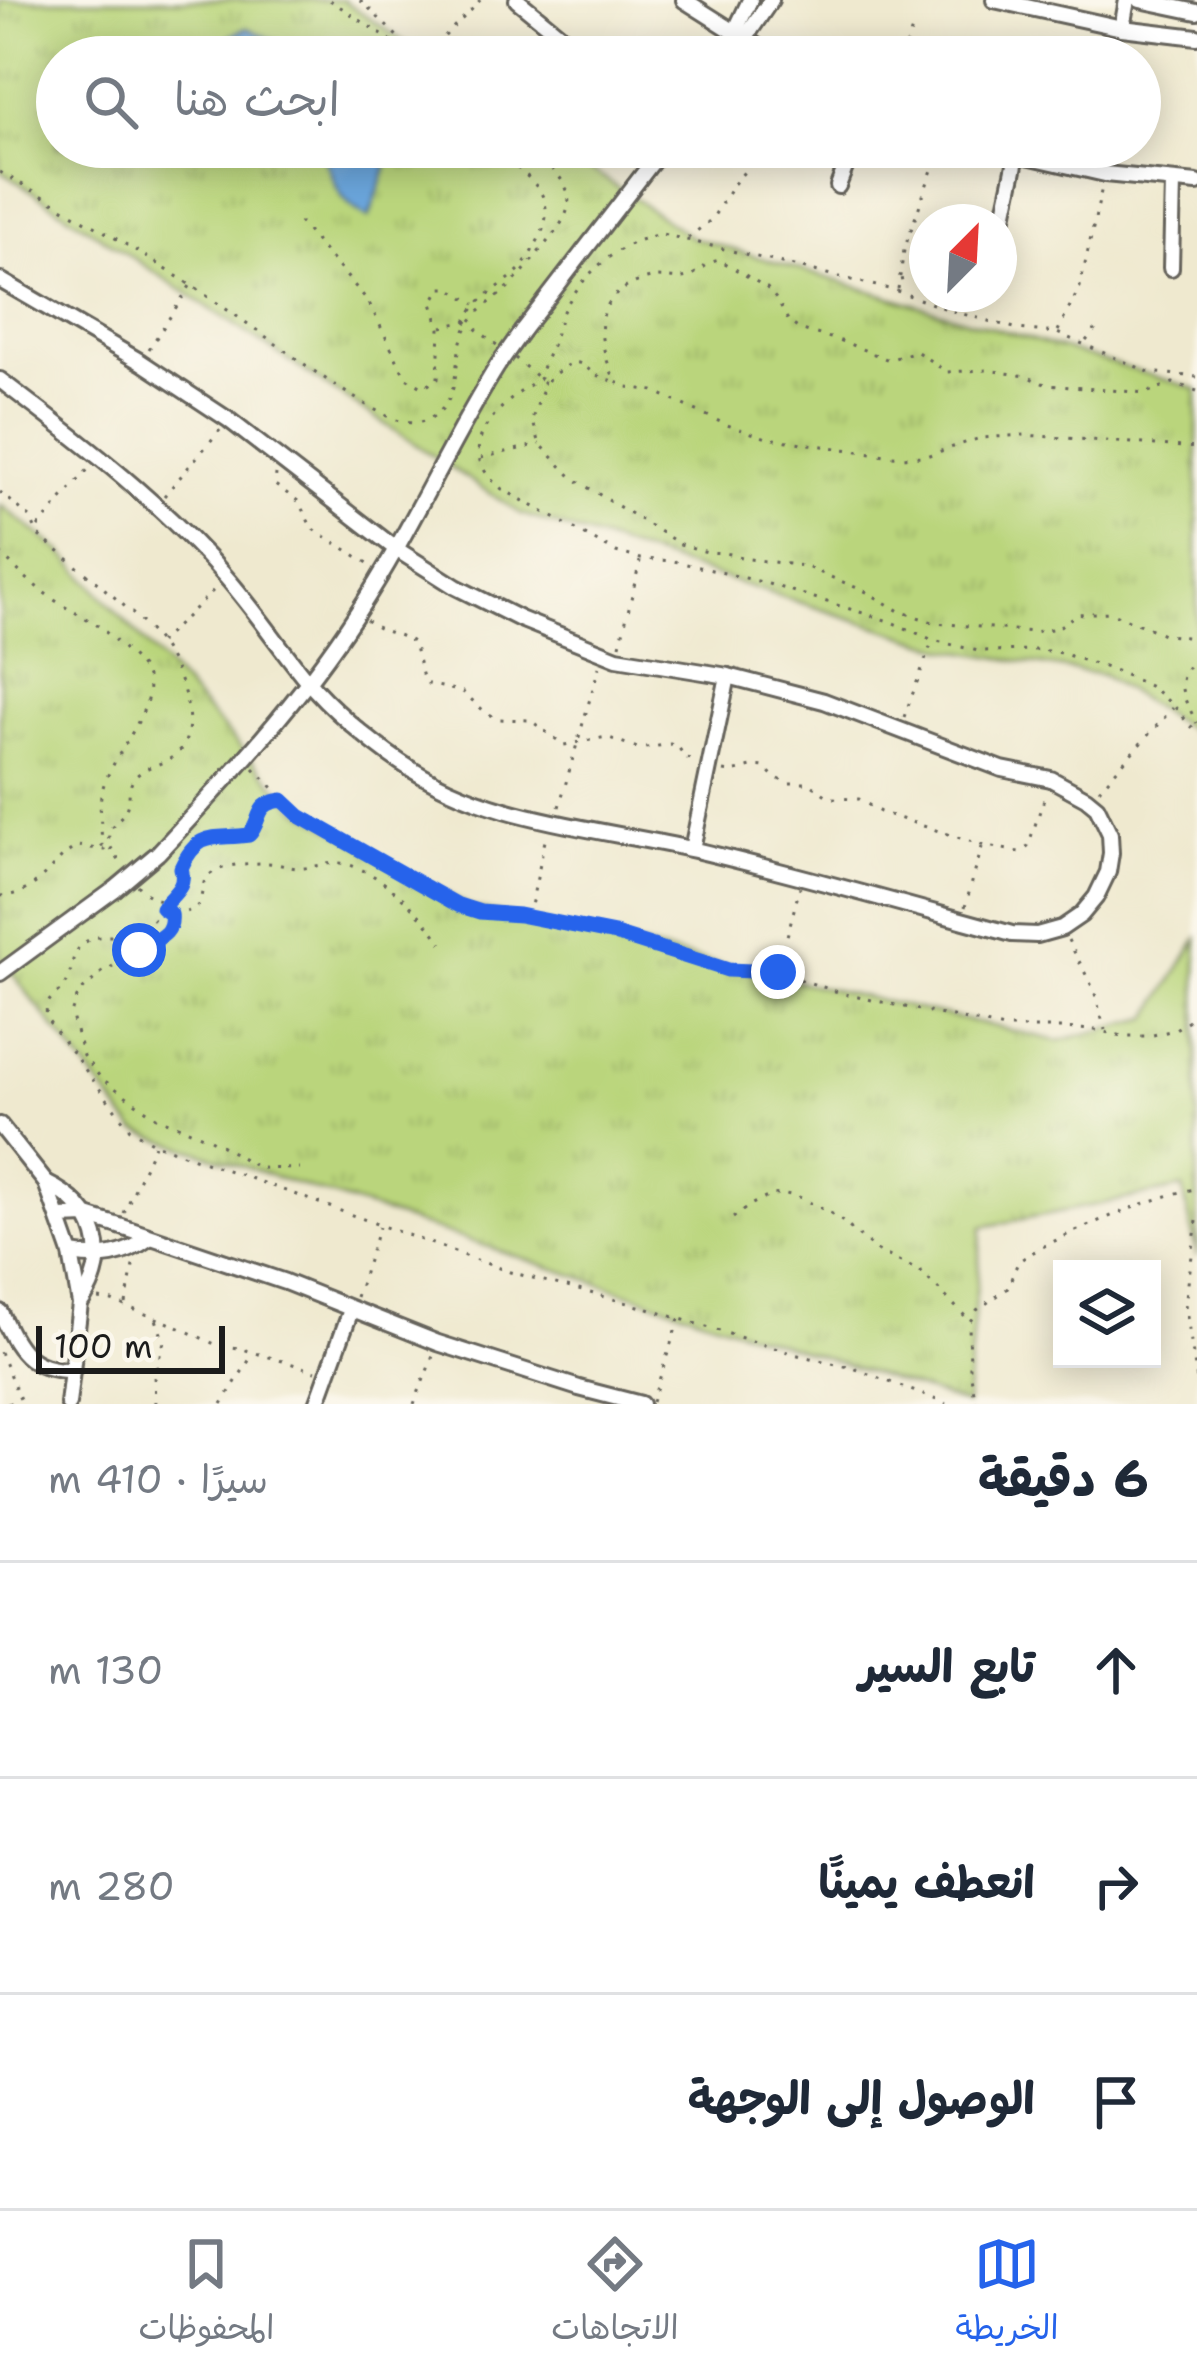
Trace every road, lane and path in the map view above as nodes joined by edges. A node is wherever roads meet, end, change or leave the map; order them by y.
1 (330, 0) edge
2 (360, 0) edge
3 (480, 0) edge
4 (517, 0) edge
5 (684, 0) edge
6 (750, 0) edge
7 (771, 0) edge
8 (994, 0) edge
9 (1069, 0) edge
10 (1127, 0) edge
11 (1140, 0) edge
12 (1197, 12) edge
13 (1066, 16) junction
14 (913, 27) dead end
15 (1122, 28) junction
16 (381, 36) edge
17 (394, 36) edge
18 (445, 36) edge
19 (561, 36) edge
20 (737, 36) edge
21 (738, 36) edge
22 (740, 36) edge
23 (910, 36) edge
24 (1197, 37) edge
25 (516, 168) edge
26 (551, 168) edge
27 (648, 168) edge
28 (747, 168) edge
29 (845, 168) edge
30 (933, 168) edge
31 (1014, 168) edge
32 (1077, 168) edge
33 (0, 172) edge
34 (1105, 174) junction
35 (1173, 182) junction
36 (1197, 184) edge
37 (838, 186) dead end
38 (1007, 204) edge
39 (299, 222) dead end
40 (687, 239) junction
41 (1171, 268) dead end
42 (909, 279) edge
43 (0, 280) edge
44 (898, 281) junction
45 (191, 285) junction
46 (897, 291) junction
47 (475, 304) junction
48 (468, 323) junction
49 (1100, 324) dead end
50 (440, 328) junction
51 (1057, 333) junction
52 (1085, 343) junction
53 (141, 362) junction
54 (532, 371) dead end
55 (1197, 377) edge
56 (539, 378) junction
57 (0, 380) edge
58 (616, 382) junction
59 (545, 384) junction
60 (1197, 391) edge
61 (229, 420) junction
62 (540, 444) junction
63 (1197, 448) edge
64 (100, 456) junction
65 (479, 458) junction
66 (281, 460) junction
67 (0, 492) edge
68 (156, 505) junction
69 (36, 529) junction
70 (395, 549) junction
71 (0, 553) edge
72 (640, 559) junction
73 (383, 572) junction
74 (226, 577) junction
75 (358, 613) junction
76 (1196, 639) edge
77 (933, 640) junction
78 (158, 644) junction
79 (610, 656) junction
80 (1197, 658) edge
81 (728, 676) junction
82 (309, 682) junction
83 (1175, 707) junction
84 (1197, 723) edge
85 (899, 730) junction
86 (1197, 734) edge
87 (578, 742) junction
88 (247, 758) junction
89 (710, 765) junction
90 (1051, 779) junction
91 (1086, 797) junction
92 (283, 800) junction
93 (551, 822) junction
94 (982, 845) junction
95 (102, 850) junction
96 (692, 850) junction
97 (113, 851) junction
98 (802, 878) junction
99 (0, 896) edge
100 (168, 899) junction
101 (162, 908) junction
102 (171, 914) junction
103 (528, 917) junction
104 (961, 920) junction
105 (1062, 928) junction
106 (442, 944) dead end
107 (778, 972) junction
108 (0, 973) edge
109 (1197, 1010) edge
110 (1106, 1032) junction
111 (0, 1125) edge
112 (155, 1144) junction
113 (298, 1169) dead end
114 (46, 1183) junction
115 (1197, 1189) edge
116 (87, 1216) junction
117 (60, 1217) junction
118 (733, 1218) dead end
119 (1197, 1221) edge
120 (380, 1225) junction
121 (119, 1226) junction
122 (149, 1238) junction
123 (130, 1250) junction
124 (71, 1254) junction
125 (98, 1258) junction
126 (80, 1304) junction
127 (125, 1306) junction
128 (351, 1310) junction
129 (0, 1312) edge
130 (679, 1318) junction
131 (156, 1319) junction
132 (970, 1321) junction
133 (438, 1343) junction
134 (0, 1352) edge
135 (254, 1352) junction
136 (73, 1370) junction
137 (327, 1375) junction
138 (1197, 1381) edge
139 (20, 1401) edge
140 (8, 1404) edge
141 (68, 1404) edge
142 (154, 1404) edge
143 (222, 1404) edge
144 (317, 1404) edge
145 (414, 1404) edge
146 (640, 1404) edge
147 (652, 1404) edge
148 (947, 1404) edge
149 (976, 1404) edge

1 - 16 path
2 - 17 path
3 - 18 path
4 - 19 street
5 - 20 street
6 - 21 street
7 - 22 street
8 - 13 street
9 - 13 street
10 - 15 street
11 - 12 street
13 - 15 street
14 - 23 path
15 - 24 street
25 - 47 path
26 - 48 path
27 - 70 street, bridge
28 - 40 path
29 - 37 street
30 - 44 path
31 - 38 street
32 - 34 street
33 - 45 path
34 - 35 street
34 - 51 path
35 - 36 street
35 - 41 street
39 - 50 path
40 - 46 path
40 - 56 path
42 - 44 path
43 - 53 street
44 - 46 path
45 - 48 path
45 - 53 path
46 - 51 path
47 - 48 path
47 - 50 path
48 - 50 path
49 - 52 path
51 - 52 path
52 - 55 path
53 - 61 street
54 - 56 path
56 - 59 path
56 - 65 path
57 - 64 street
58 - 59 path
58 - 60 path
58 - 63 path
59 - 62 path
61 - 66 street
61 - 68 path
62 - 65 path
62 - 76 path
64 - 68 street
64 - 69 path
65 - 72 path
66 - 70 street
66 - 73 path
67 - 69 path
68 - 74 street
69 - 78 path
70 - 73 street
70 - 79 street
71 - 95 path
72 - 77 path
72 - 79 path
73 - 75 street
74 - 78 path
74 - 82 street
75 - 82 street
75 - 87 path
77 - 83 path
77 - 85 path
78 - 97 path
79 - 81 street
79 - 87 path
80 - 84 path
81 - 85 street
81 - 89 street
82 - 88 street
82 - 93 street
83 - 86 path
83 - 91 path
85 - 90 street
87 - 89 path
87 - 93 path
88 - 92 path
88 - 108 street, bridge
89 - 94 path
89 - 96 street
90 - 91 street
90 - 94 path
91 - 105 street
92 - 100 path
92 - 103 path
93 - 96 street
93 - 103 path
94 - 104 path
95 - 97 path
95 - 99 path
96 - 98 street
97 - 100 path
98 - 104 street
98 - 107 path
100 - 101 path
101 - 102 path
101 - 112 path
102 - 106 path
102 - 113 path
103 - 107 path
104 - 105 street
105 - 110 path
107 - 110 path
109 - 110 path
111 - 114 street
112 - 120 path
112 - 121 path
114 - 116 street
114 - 117 street
115 - 132 path
116 - 117 street
116 - 121 street
116 - 125 street
117 - 124 street
118 - 132 path
119 - 138 path
120 - 128 path
120 - 130 path
121 - 122 street
122 - 123 street
122 - 128 street
123 - 125 street
123 - 127 path
124 - 125 street
124 - 126 street
125 - 126 street
126 - 127 path
126 - 136 street
127 - 131 path
128 - 133 street
128 - 137 street
129 - 136 street
130 - 147 path
130 - 148 path
131 - 135 path
131 - 142 path
132 - 149 path
133 - 145 path
133 - 146 street
134 - 139 path
135 - 137 path
135 - 143 path
136 - 141 street
137 - 144 street
139 - 140 path

